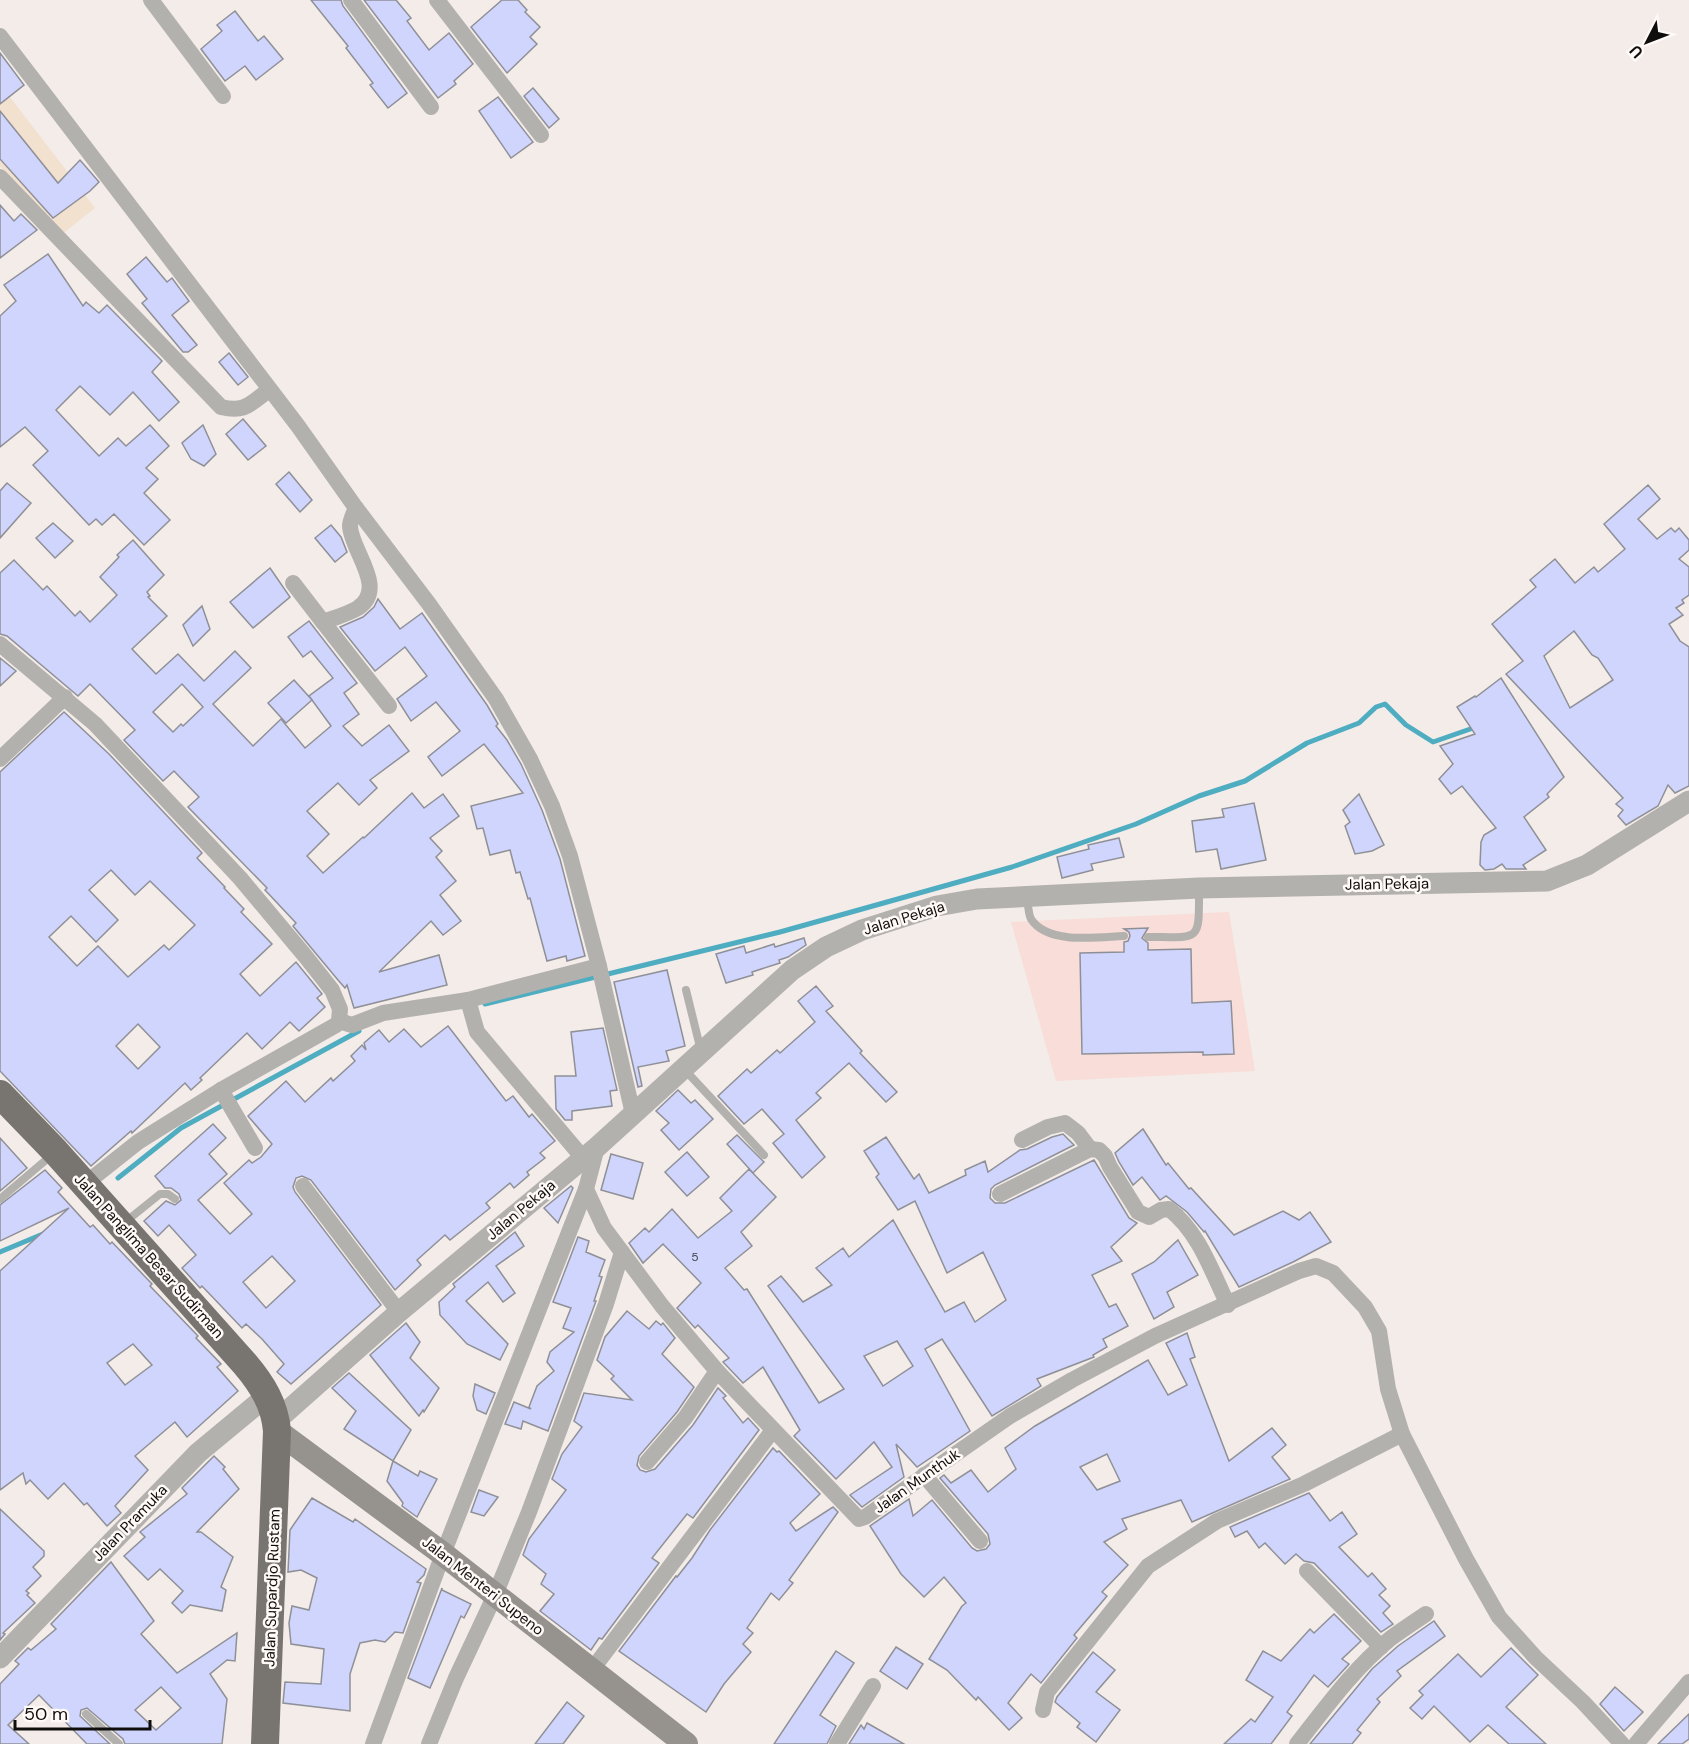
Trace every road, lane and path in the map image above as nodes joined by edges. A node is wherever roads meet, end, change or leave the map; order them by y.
1 (151, 0) edge
2 (351, 0) edge
3 (437, 0) edge
4 (0, 36) edge
5 (223, 96) dead end
6 (430, 107) dead end
7 (541, 135) dead end
8 (0, 177) edge
9 (269, 390) junction
10 (356, 508) junction
11 (293, 583) dead end
12 (323, 622) junction
13 (0, 644) edge
14 (65, 697) junction
15 (389, 706) dead end
16 (0, 759) edge
17 (1689, 801) edge
18 (1199, 888) junction
19 (1027, 896) junction
20 (1124, 936) dead end
21 (1148, 937) dead end
22 (599, 967) junction
23 (686, 990) dead end
24 (468, 1000) junction
25 (339, 1021) junction
26 (701, 1051) junction
27 (684, 1068) junction
28 (222, 1093) junction
29 (0, 1094) edge
30 (633, 1114) junction
31 (1022, 1140) dead end
32 (255, 1148) dead end
33 (1090, 1149) junction
34 (56, 1151) junction
35 (590, 1153) junction
36 (764, 1155) dead end
37 (85, 1184) junction
38 (303, 1186) dead end
39 (586, 1189) junction
40 (1000, 1194) dead end
41 (0, 1199) edge
42 (175, 1199) dead end
43 (122, 1226) junction
44 (622, 1252) junction
45 (1228, 1305) junction
46 (399, 1312) junction
47 (717, 1371) junction
48 (274, 1416) junction
49 (773, 1430) junction
50 (1402, 1434) junction
51 (647, 1461) dead end
52 (924, 1475) junction
53 (980, 1541) dead end
54 (443, 1554) junction
55 (1307, 1571) dead end
56 (495, 1595) junction
57 (1426, 1614) dead end
58 (1382, 1647) junction
59 (0, 1658) edge
60 (591, 1671) junction
61 (873, 1686) dead end
62 (1686, 1693) edge
63 (1042, 1710) dead end
64 (86, 1714) dead end
65 (119, 1744) edge
66 (265, 1744) edge
67 (373, 1744) edge
68 (429, 1744) edge
69 (686, 1744) edge
70 (837, 1744) edge
71 (1297, 1744) edge
72 (1622, 1744) edge
73 (1636, 1744) edge

1 - 5 street
2 - 6 street
3 - 7 street
4 - 9 street
8 - 9 street
9 - 10 street
10 - 12 street
10 - 22 street
11 - 12 street
12 - 15 street
13 - 14 street
14 - 16 street
14 - 25 street
17 - 18 street, Jalan Pekaja
18 - 19 street, Jalan Pekaja
18 - 21 lane
19 - 20 lane
19 - 26 street, Jalan Pekaja
22 - 24 street
22 - 30 street
23 - 26 lane
24 - 25 street
24 - 35 street
25 - 28 street
26 - 27 street, Jalan Pekaja
27 - 30 street, Jalan Pekaja
27 - 36 lane
28 - 32 street
28 - 37 street
29 - 34 highway, Jalan Panglima Besar Sudirman
30 - 35 street, Jalan Pekaja
31 - 33 street
33 - 40 street
33 - 45 street
34 - 37 highway, Jalan Panglima Besar Sudirman
34 - 41 lane
35 - 39 street
35 - 46 street, Jalan Pekaja
37 - 43 highway, Jalan Panglima Besar Sudirman
38 - 46 street
39 - 44 street, Jalan Munthuk
39 - 54 street
42 - 43 lane
43 - 48 highway, Jalan Panglima Besar Sudirman
44 - 47 street, Jalan Munthuk
44 - 56 street
45 - 50 street, Jalan Munthuk
45 - 52 street, Jalan Munthuk
46 - 48 street, Jalan Pekaja
47 - 49 street, Jalan Munthuk
47 - 51 street
48 - 54 main road, Jalan Menteri Supeno
48 - 59 street, Jalan Pramuka
48 - 66 highway, Jalan Supardjo Rustam
49 - 52 street, Jalan Munthuk
49 - 60 street
50 - 63 street
50 - 72 street
52 - 53 street
54 - 56 main road, Jalan Menteri Supeno
54 - 67 street
55 - 58 street
56 - 60 main road, Jalan Menteri Supeno
56 - 68 street
57 - 58 street
58 - 71 street
60 - 69 main road, Jalan Menteri Supeno
61 - 70 street
62 - 73 street
64 - 65 lane

